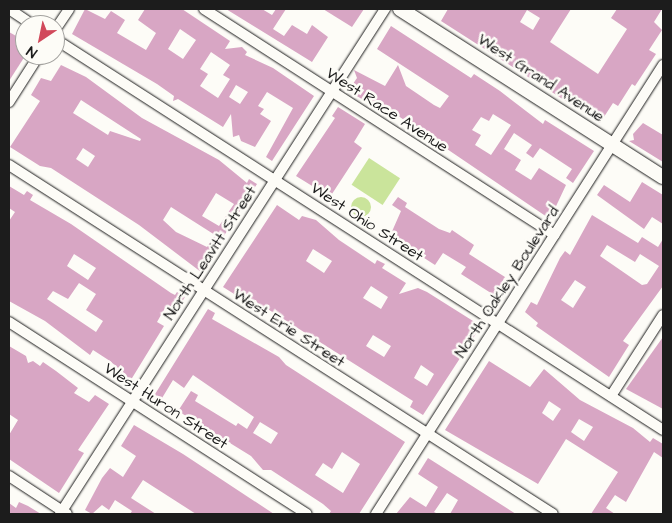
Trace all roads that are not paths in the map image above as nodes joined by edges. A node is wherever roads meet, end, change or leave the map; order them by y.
1 (204, 9) edge
2 (385, 9) edge
3 (400, 9) edge
4 (65, 45) edge
5 (33, 65) edge
6 (663, 65) edge
7 (332, 92) junction
8 (9, 102) edge
9 (612, 145) junction
10 (9, 166) edge
11 (663, 177) edge
12 (275, 180) junction
13 (555, 235) junction
14 (204, 291) junction
15 (663, 315) edge
16 (9, 322) edge
17 (498, 324) junction
18 (611, 396) junction
19 (132, 402) junction
20 (663, 430) edge
21 (428, 435) junction
22 (9, 476) edge
23 (63, 513) edge
24 (307, 514) edge
25 (376, 514) edge
26 (552, 514) edge

1 - 7 street, West Race Avenue
2 - 7 street, North Leavitt Street
3 - 9 main road, West Grand Avenue
4 - 12 street, West Ohio Street
5 - 8 street
6 - 9 street, North Oakley Boulevard
7 - 12 street, North Leavitt Street
7 - 13 street, West Race Avenue
9 - 11 main road, West Grand Avenue
9 - 13 street, North Oakley Boulevard
10 - 14 street, West Erie Street
12 - 14 street, North Leavitt Street
12 - 17 street, West Ohio Street
13 - 17 street, North Oakley Boulevard
14 - 19 street, North Leavitt Street
14 - 21 street, West Erie Street
15 - 18 street
16 - 19 street, West Huron Street
17 - 18 street, West Ohio Street
17 - 21 street, North Oakley Boulevard
18 - 20 street, West Ohio Street
19 - 23 street, North Leavitt Street
19 - 24 street, West Huron Street
21 - 25 street, North Oakley Boulevard
21 - 26 street, West Erie Street
22 - 23 street

